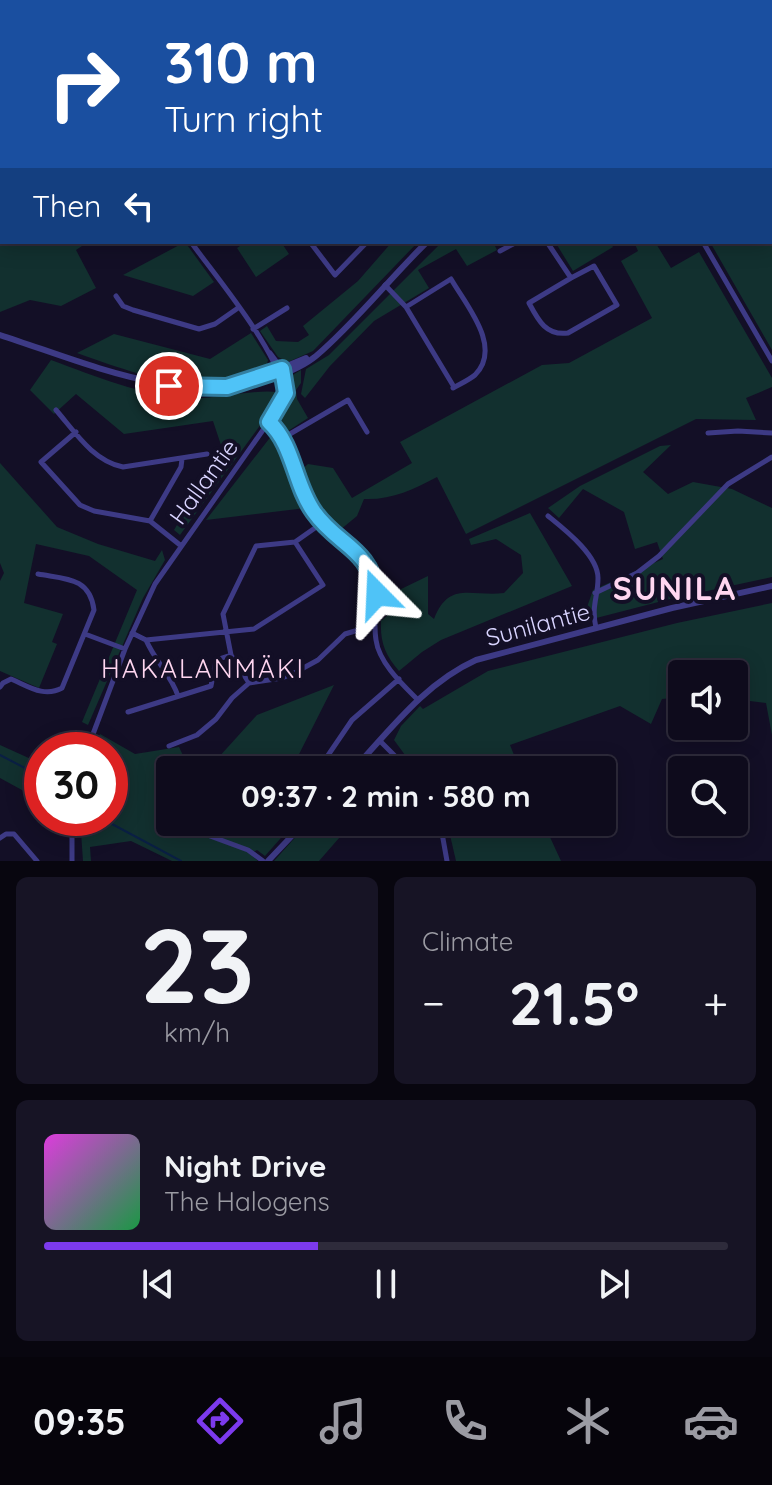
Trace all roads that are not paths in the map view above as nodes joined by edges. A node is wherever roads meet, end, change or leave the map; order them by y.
1 (192, 244) edge
2 (312, 244) edge
3 (365, 244) edge
4 (425, 244) edge
5 (513, 244) edge
6 (548, 244) edge
7 (704, 244) edge
8 (500, 251) dead end
9 (571, 278) junction
10 (385, 285) junction
11 (116, 296) dead end
12 (406, 307) junction
13 (238, 308) junction
14 (287, 308) dead end
15 (253, 329) junction
16 (0, 335) edge
17 (772, 361) edge
18 (280, 372) junction
19 (56, 410) dead end
20 (269, 422) junction
21 (76, 432) junction
22 (367, 432) dead end
23 (708, 433) dead end
24 (772, 433) edge
25 (283, 438) junction
26 (207, 454) dead end
27 (772, 457) edge
28 (182, 459) junction
29 (548, 516) dead end
30 (150, 521) junction
31 (322, 523) junction
32 (295, 542) junction
33 (180, 545) junction
34 (38, 574) dead end
35 (772, 586) edge
36 (595, 593) junction
37 (375, 625) junction
38 (596, 628) junction
39 (132, 633) junction
40 (226, 633) junction
41 (85, 634) junction
42 (146, 640) junction
43 (125, 649) junction
44 (231, 655) junction
45 (399, 679) junction
46 (249, 683) junction
47 (0, 687) edge
48 (178, 696) junction
49 (418, 700) junction
50 (128, 712) dead end
51 (94, 732) edge
52 (380, 741) junction
53 (169, 746) dead end
54 (328, 756) edge
55 (366, 756) edge
56 (395, 756) edge
57 (72, 836) edge
58 (210, 836) dead end
59 (291, 836) edge
60 (443, 836) edge
61 (0, 838) edge
62 (37, 861) edge
63 (72, 861) edge
64 (266, 861) edge
65 (447, 861) edge

1 - 13 street
2 - 3 street
4 - 10 street
5 - 8 street
6 - 9 street
7 - 17 street
9 - 9 street
10 - 12 street
10 - 18 street
11 - 13 street
12 - 12 street
13 - 15 street
14 - 15 street
15 - 18 street
16 - 18 street
18 - 20 street, Hallantie
19 - 21 street
20 - 25 street
20 - 33 street, Hallantie
21 - 28 street
21 - 30 street
22 - 25 street
23 - 24 street
25 - 31 street
26 - 28 street
27 - 36 street
28 - 30 street
29 - 36 street
30 - 33 street
31 - 32 street
31 - 37 street
32 - 40 street
32 - 40 street
33 - 39 street, Hallantie
34 - 41 street
35 - 38 street, Sunilantie
36 - 38 street
37 - 45 street
37 - 46 street
38 - 49 street, Sunilantie
39 - 42 street
39 - 43 street, Hallantie
40 - 42 street
40 - 44 street
41 - 43 street
41 - 47 street
42 - 48 street
43 - 51 street, Hallantie
44 - 46 street
44 - 48 street
45 - 49 street
45 - 54 street
46 - 53 street
48 - 50 street
49 - 52 street, Sunilantie
52 - 55 street, Sunilantie
52 - 56 street
57 - 63 street
58 - 64 street
59 - 64 street
60 - 65 street
61 - 62 street

